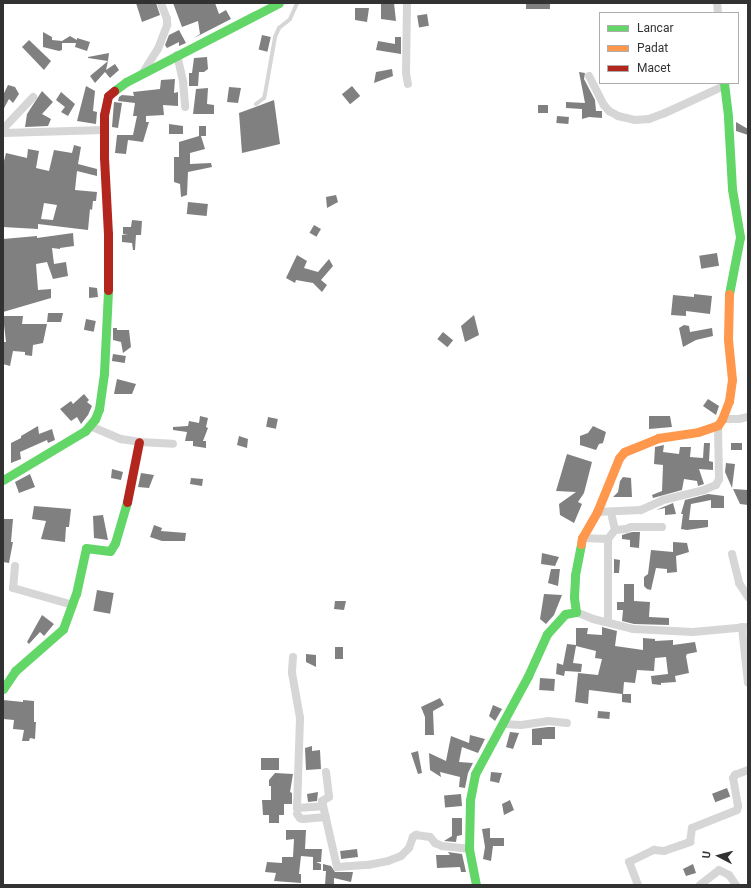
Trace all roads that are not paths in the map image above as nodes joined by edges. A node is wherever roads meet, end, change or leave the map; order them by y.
1 (161, 3) edge
2 (279, 3) edge
3 (297, 3) edge
4 (407, 3) edge
5 (178, 55) junction
6 (142, 74) junction
7 (589, 76) dead end
8 (408, 84) dead end
9 (724, 84) edge
10 (33, 98) dead end
11 (256, 104) dead end
12 (185, 107) dead end
13 (3, 129) edge
14 (104, 130) junction
15 (3, 133) edge
16 (748, 417) edge
17 (720, 422) junction
18 (90, 426) junction
19 (138, 442) junction
20 (173, 444) dead end
21 (3, 480) edge
22 (597, 512) junction
23 (612, 518) dead end
24 (662, 527) dead end
25 (615, 530) junction
26 (582, 538) junction
27 (608, 539) junction
28 (732, 554) dead end
29 (15, 566) dead end
30 (748, 597) edge
31 (73, 605) junction
32 (576, 612) junction
33 (608, 622) junction
34 (745, 627) edge
35 (293, 657) dead end
36 (748, 683) edge
37 (3, 689) edge
38 (566, 723) dead end
39 (503, 724) junction
40 (748, 770) edge
41 (326, 772) dead end
42 (323, 806) junction
43 (297, 814) dead end
44 (326, 817) junction
45 (469, 849) junction
46 (476, 885) edge
47 (638, 885) edge
48 (700, 885) edge
49 (736, 885) edge

1 - 6 street
2 - 5 street
3 - 11 lane
4 - 8 street
5 - 6 street
5 - 12 street
6 - 14 street
7 - 9 street
9 - 17 street
10 - 13 street
14 - 15 street
14 - 18 street
16 - 17 street
17 - 22 street
17 - 22 street
18 - 19 street
18 - 21 street
19 - 20 street
19 - 31 street
22 - 26 street
23 - 25 street
24 - 25 street
25 - 27 street
26 - 27 street
26 - 32 street
27 - 33 street
28 - 30 street
29 - 31 street
31 - 37 street
32 - 33 street
32 - 39 street
33 - 34 street
34 - 36 street
35 - 42 street
38 - 39 street
39 - 45 street
40 - 47 street
41 - 42 street
42 - 44 street
43 - 44 street
44 - 45 street
45 - 46 street
48 - 49 street

